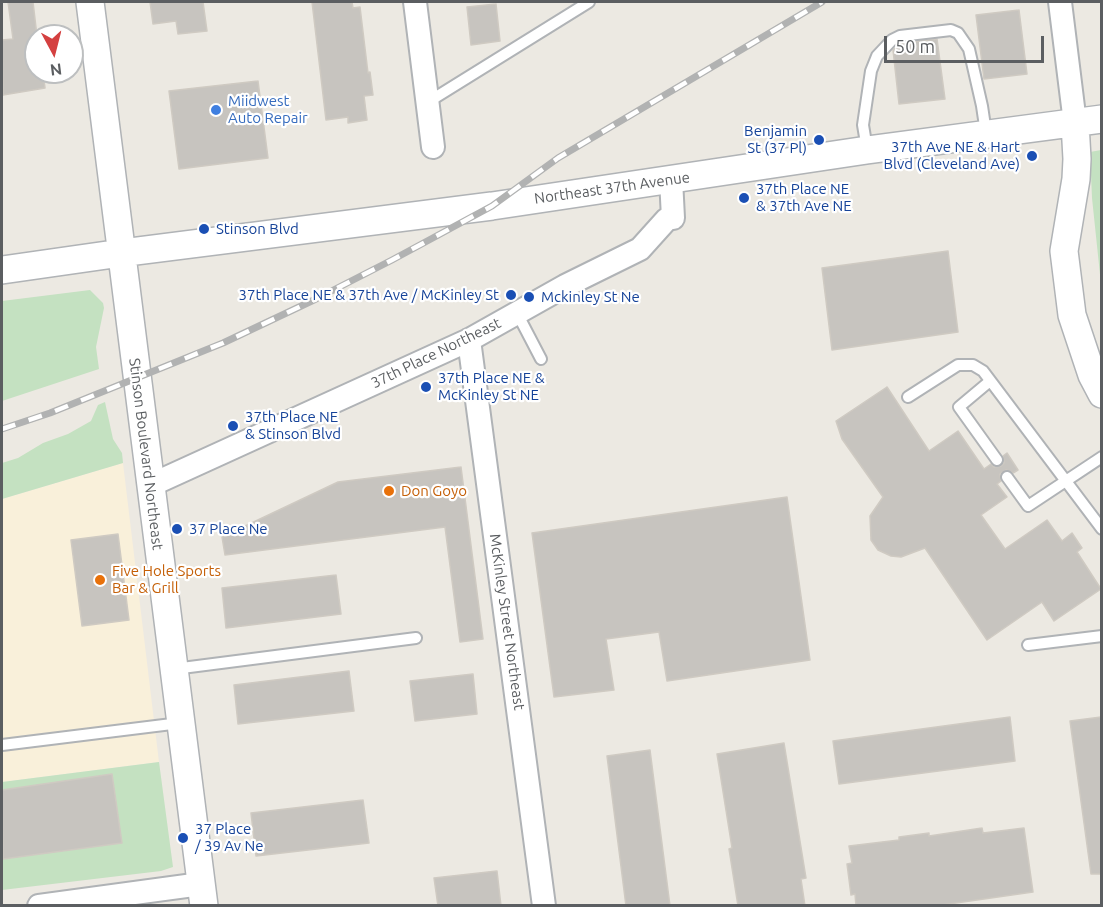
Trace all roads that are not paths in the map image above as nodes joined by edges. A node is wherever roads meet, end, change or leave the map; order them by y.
1 (90, 2) edge
2 (415, 2) edge
3 (589, 2) edge
4 (1060, 2) edge
5 (579, 5) edge
6 (428, 102) junction
7 (1088, 121) edge
8 (986, 133) junction
9 (433, 147) dead end
10 (867, 150) junction
11 (671, 179) junction
12 (121, 253) junction
13 (2, 270) edge
14 (517, 313) junction
15 (469, 340) junction
16 (541, 359) dead end
17 (990, 381) junction
18 (1101, 394) edge
19 (908, 397) dead end
20 (1101, 457) edge
21 (996, 460) dead end
22 (1007, 477) dead end
23 (1066, 481) junction
24 (151, 484) junction
25 (1101, 529) edge
26 (1101, 636) edge
27 (416, 638) dead end
28 (1028, 645) dead end
29 (174, 669) junction
30 (181, 722) junction
31 (2, 745) edge
32 (203, 895) edge
33 (140, 899) edge
34 (39, 906) edge
35 (544, 906) edge

1 - 12 street, Stinson Boulevard Northeast
2 - 6 street
3 - 5 lane
4 - 7 street
5 - 6 lane
6 - 9 street
7 - 8 street, Northeast 37th Avenue
7 - 18 street
8 - 10 street, Northeast 37th Avenue
8 - 10 lane
10 - 11 street, Northeast 37th Avenue
11 - 12 street, Northeast 37th Avenue
11 - 14 street, 37th Place Northeast
12 - 13 street, Northeast 37th Avenue
12 - 24 street, Stinson Boulevard Northeast
14 - 15 street, 37th Place Northeast
14 - 16 lane
15 - 24 street, 37th Place Northeast
15 - 35 street, McKinley Street Northeast
17 - 19 lane
17 - 21 lane
17 - 23 lane
20 - 23 lane
22 - 23 lane
23 - 25 lane
24 - 29 street, Stinson Boulevard Northeast
26 - 28 lane
27 - 29 lane
29 - 30 street, Stinson Boulevard Northeast
30 - 31 lane
30 - 32 street, Stinson Boulevard Northeast
32 - 33 street
33 - 34 street

